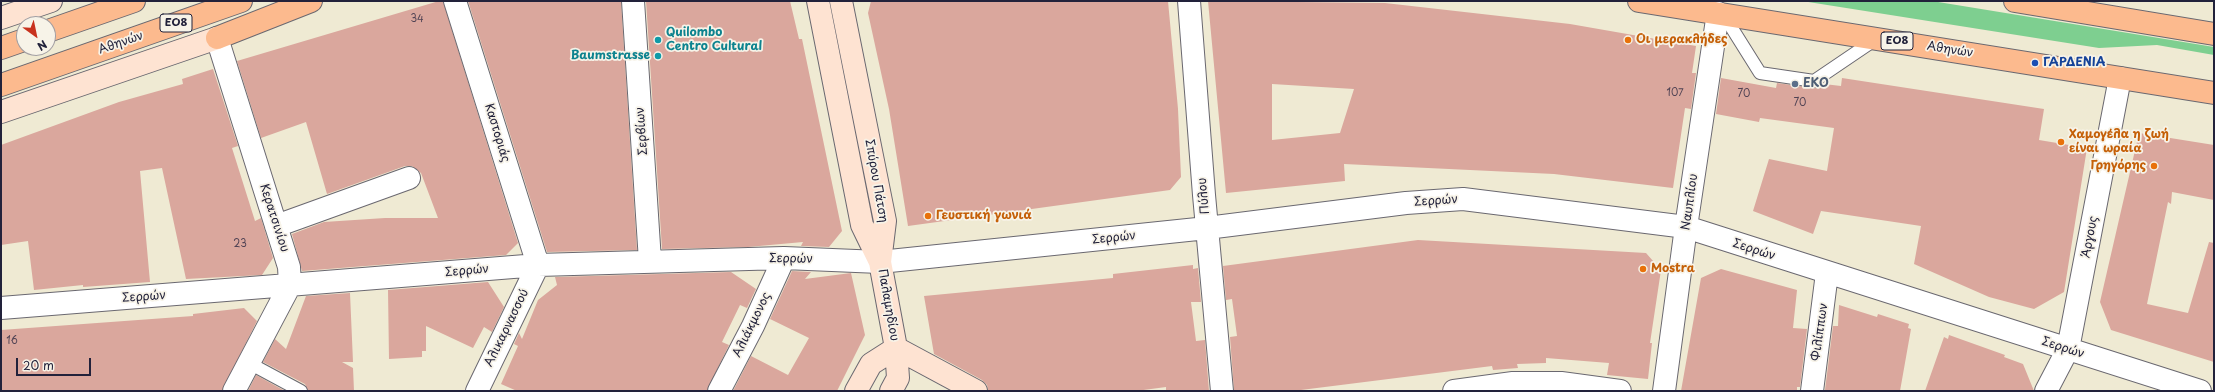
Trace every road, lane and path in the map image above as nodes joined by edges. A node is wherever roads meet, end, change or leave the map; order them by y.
1 (134, 1) edge
2 (241, 1) edge
3 (311, 1) edge
4 (455, 1) edge
5 (634, 1) edge
6 (818, 1) edge
7 (841, 1) edge
8 (1190, 1) edge
9 (1639, 1) edge
10 (2015, 1) edge
11 (45, 2) edge
12 (1720, 14) junction
13 (1, 18) edge
14 (56, 29) edge
15 (2214, 34) edge
16 (217, 38) junction
17 (1877, 38) junction
18 (16, 43) edge
19 (1, 48) edge
20 (2120, 78) junction
21 (1, 84) edge
22 (2214, 93) edge
23 (1, 112) edge
24 (409, 178) dead end
25 (276, 226) junction
26 (1206, 228) junction
27 (1686, 228) junction
28 (784, 258) junction
29 (650, 261) junction
30 (880, 262) junction
31 (538, 265) junction
32 (1827, 273) junction
33 (290, 286) junction
34 (1, 308) edge
35 (896, 348) junction
36 (2068, 350) junction
37 (249, 363) junction
38 (234, 391) edge
39 (301, 391) edge
40 (476, 391) edge
41 (719, 391) edge
42 (856, 391) edge
43 (891, 391) edge
44 (976, 391) edge
45 (1222, 391) edge
46 (1454, 391) edge
47 (1620, 391) edge
48 (1664, 391) edge
49 (1812, 391) edge
50 (2046, 391) edge
51 (2200, 391) edge

1 - 14 highway
2 - 21 highway, Αθηνών / ΕΟ8
3 - 16 highway
4 - 31 street, Καστοριάς
5 - 29 street, Σερβίων
6 - 30 street, Σπύρου Πάτση
7 - 30 street, Σπύρου Πάτση
8 - 26 street, Πύλου
9 - 12 highway, Αθηνών / ΕΟ8
10 - 15 highway
11 - 13 street
12 - 17 highway, Αθηνών / ΕΟ8
12 - 17 lane
12 - 27 street, Ναυπλίου
16 - 23 street
16 - 25 street, Κερατσινίου
17 - 20 highway, Αθηνών / ΕΟ8
18 - 19 highway
20 - 22 highway, Αθηνών / ΕΟ8
20 - 36 street, Άργους
24 - 25 street
25 - 33 street, Κερατσινίου
26 - 27 street, Σερρών
26 - 30 street, Σερρών
26 - 45 street, Πύλου
27 - 32 street, Σερρών
27 - 48 street, Ναυπλίου
28 - 29 street, Σερρών
28 - 30 street, Σερρών
28 - 41 street, Αλιάκμονος
29 - 31 street, Σερρών
30 - 35 street, Παλαμηδίου
31 - 33 street, Σερρών
31 - 40 street, Αλικαρνασσού
32 - 36 street, Σερρών
32 - 49 street, Φιλίππων
33 - 34 street, Σερρών
33 - 37 street
35 - 42 street, Παλαμηδίου
35 - 43 street, Παλαμηδίου
35 - 44 street
36 - 50 street, Άργους
36 - 51 street, Σερρών
37 - 38 street
37 - 39 lane
46 - 47 street

